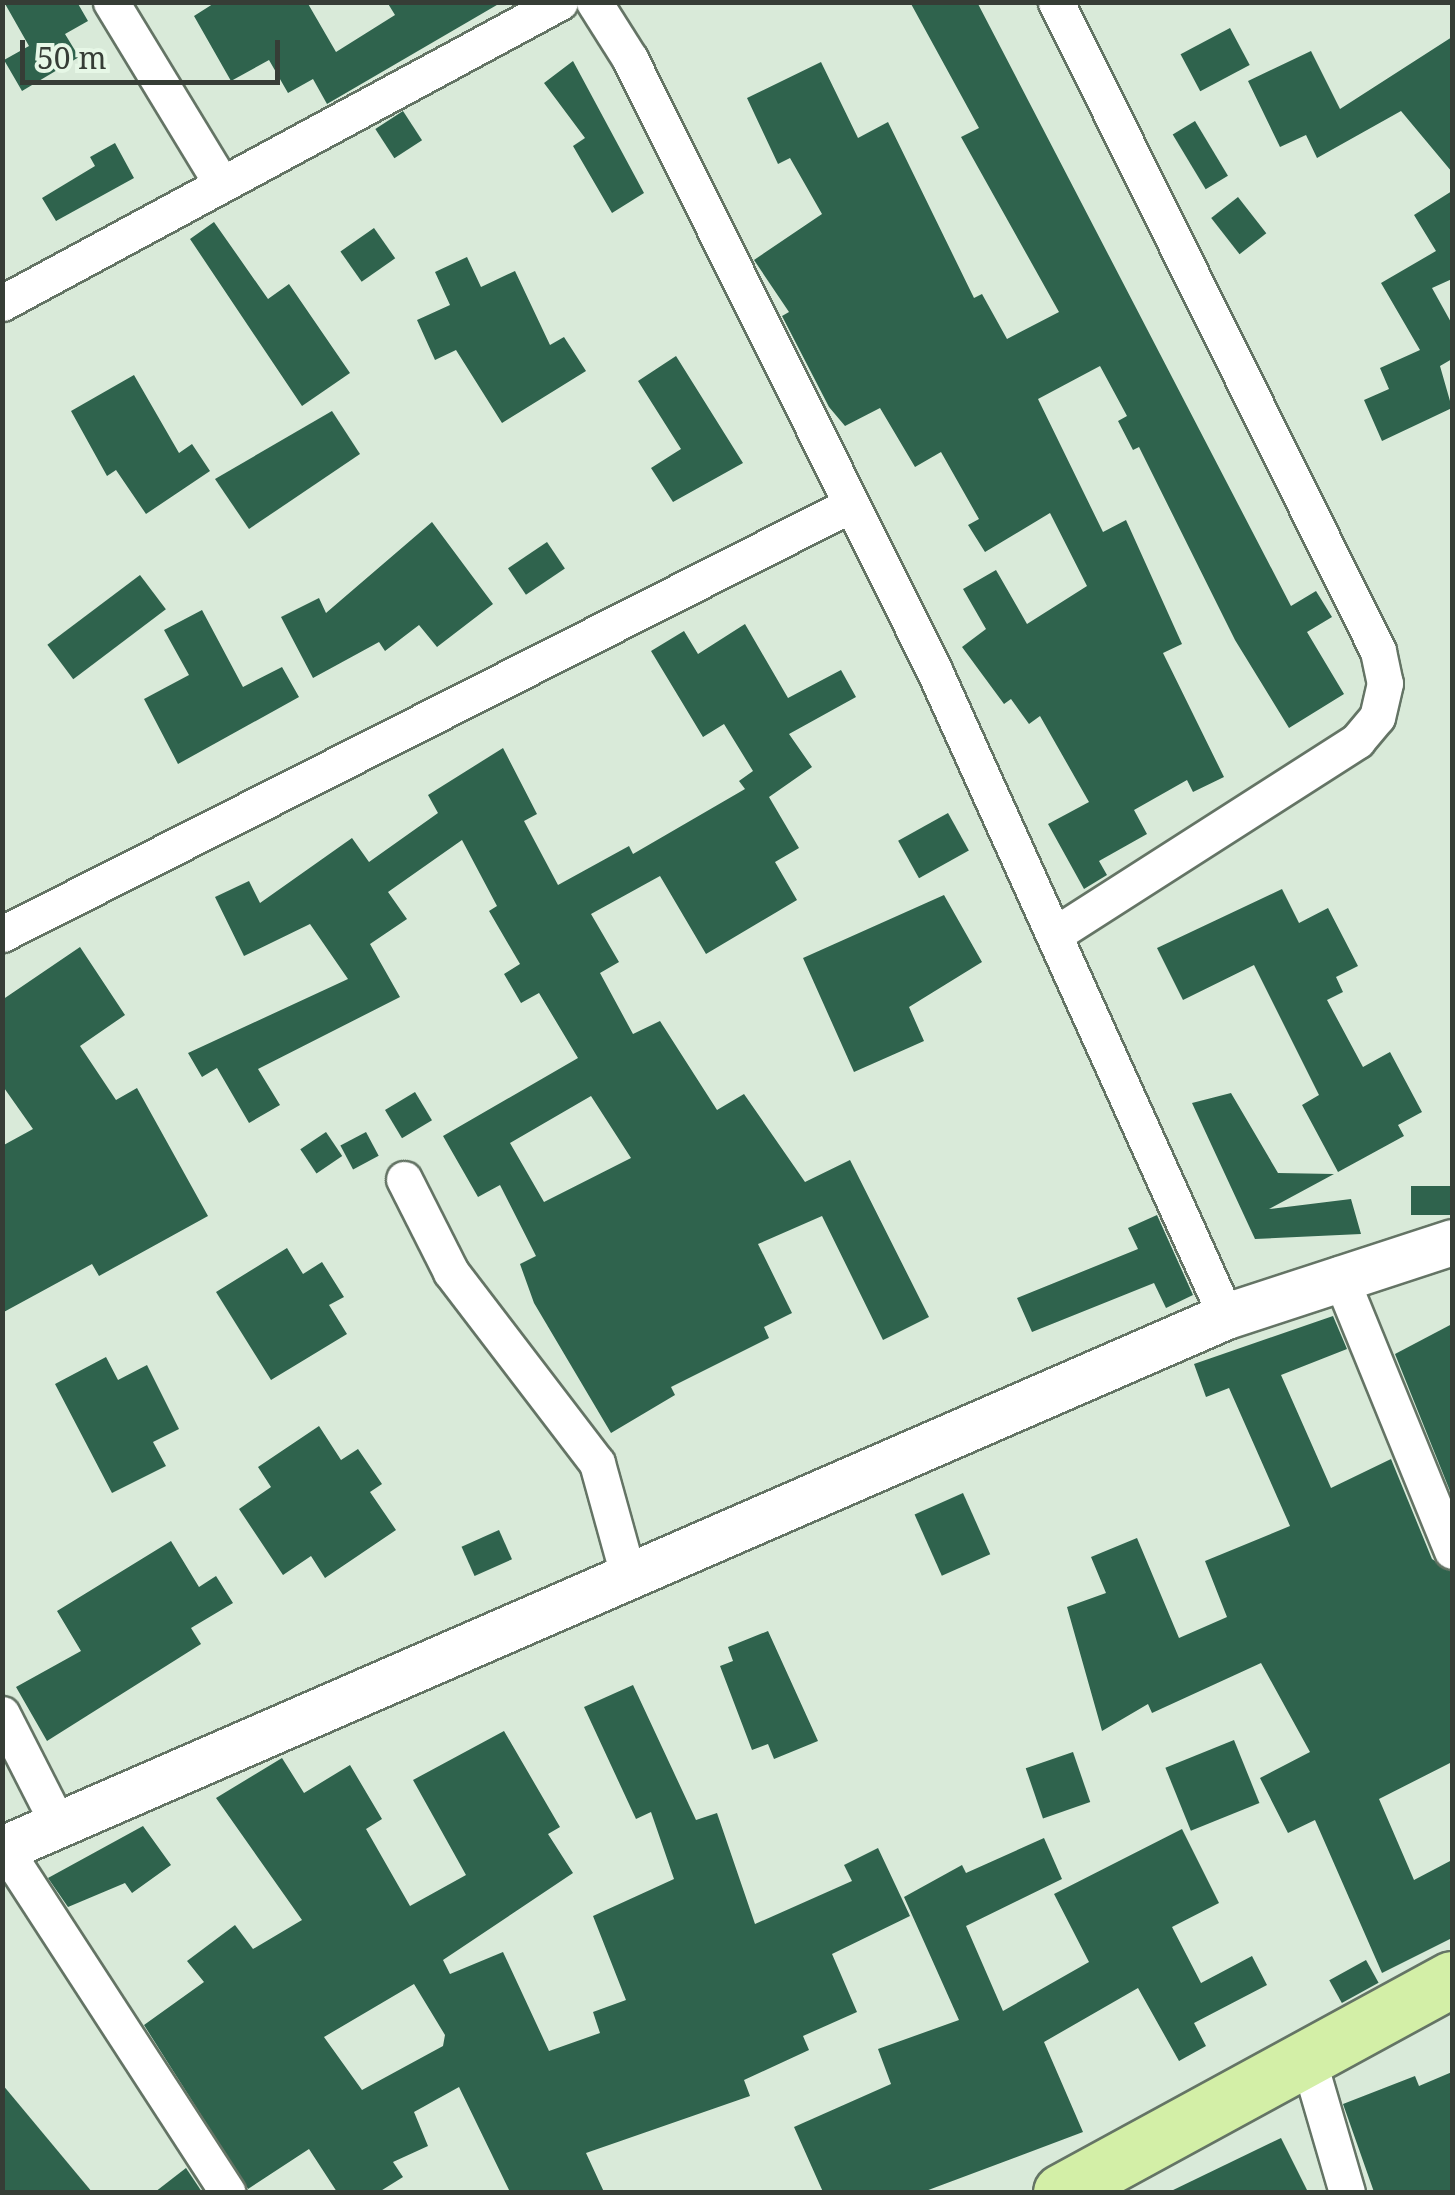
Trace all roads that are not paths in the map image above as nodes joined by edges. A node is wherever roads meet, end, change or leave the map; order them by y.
1 (111, 2) edge
2 (560, 2) edge
3 (594, 2) edge
4 (1056, 2) edge
5 (220, 181) junction
6 (2, 303) edge
7 (850, 506) junction
8 (1058, 932) junction
9 (2, 934) edge
10 (404, 1179) dead end
11 (1452, 1242) edge
12 (1338, 1274) junction
13 (1226, 1316) junction
14 (1452, 1551) edge
15 (628, 1578) junction
16 (2, 1714) edge
17 (58, 1824) junction
18 (3, 1848) edge
19 (1452, 1980) edge
20 (1308, 2059) junction
21 (227, 2192) edge
22 (1061, 2192) edge
23 (1347, 2192) edge

1 - 5 street
2 - 5 street
3 - 7 street
4 - 8 street
5 - 6 street
7 - 8 street
7 - 9 street
8 - 13 street
10 - 15 street
11 - 12 street
12 - 13 street
12 - 14 street
13 - 15 street
15 - 17 street
16 - 17 street
17 - 18 street
18 - 21 street
19 - 20 main road
20 - 22 main road
20 - 23 street

